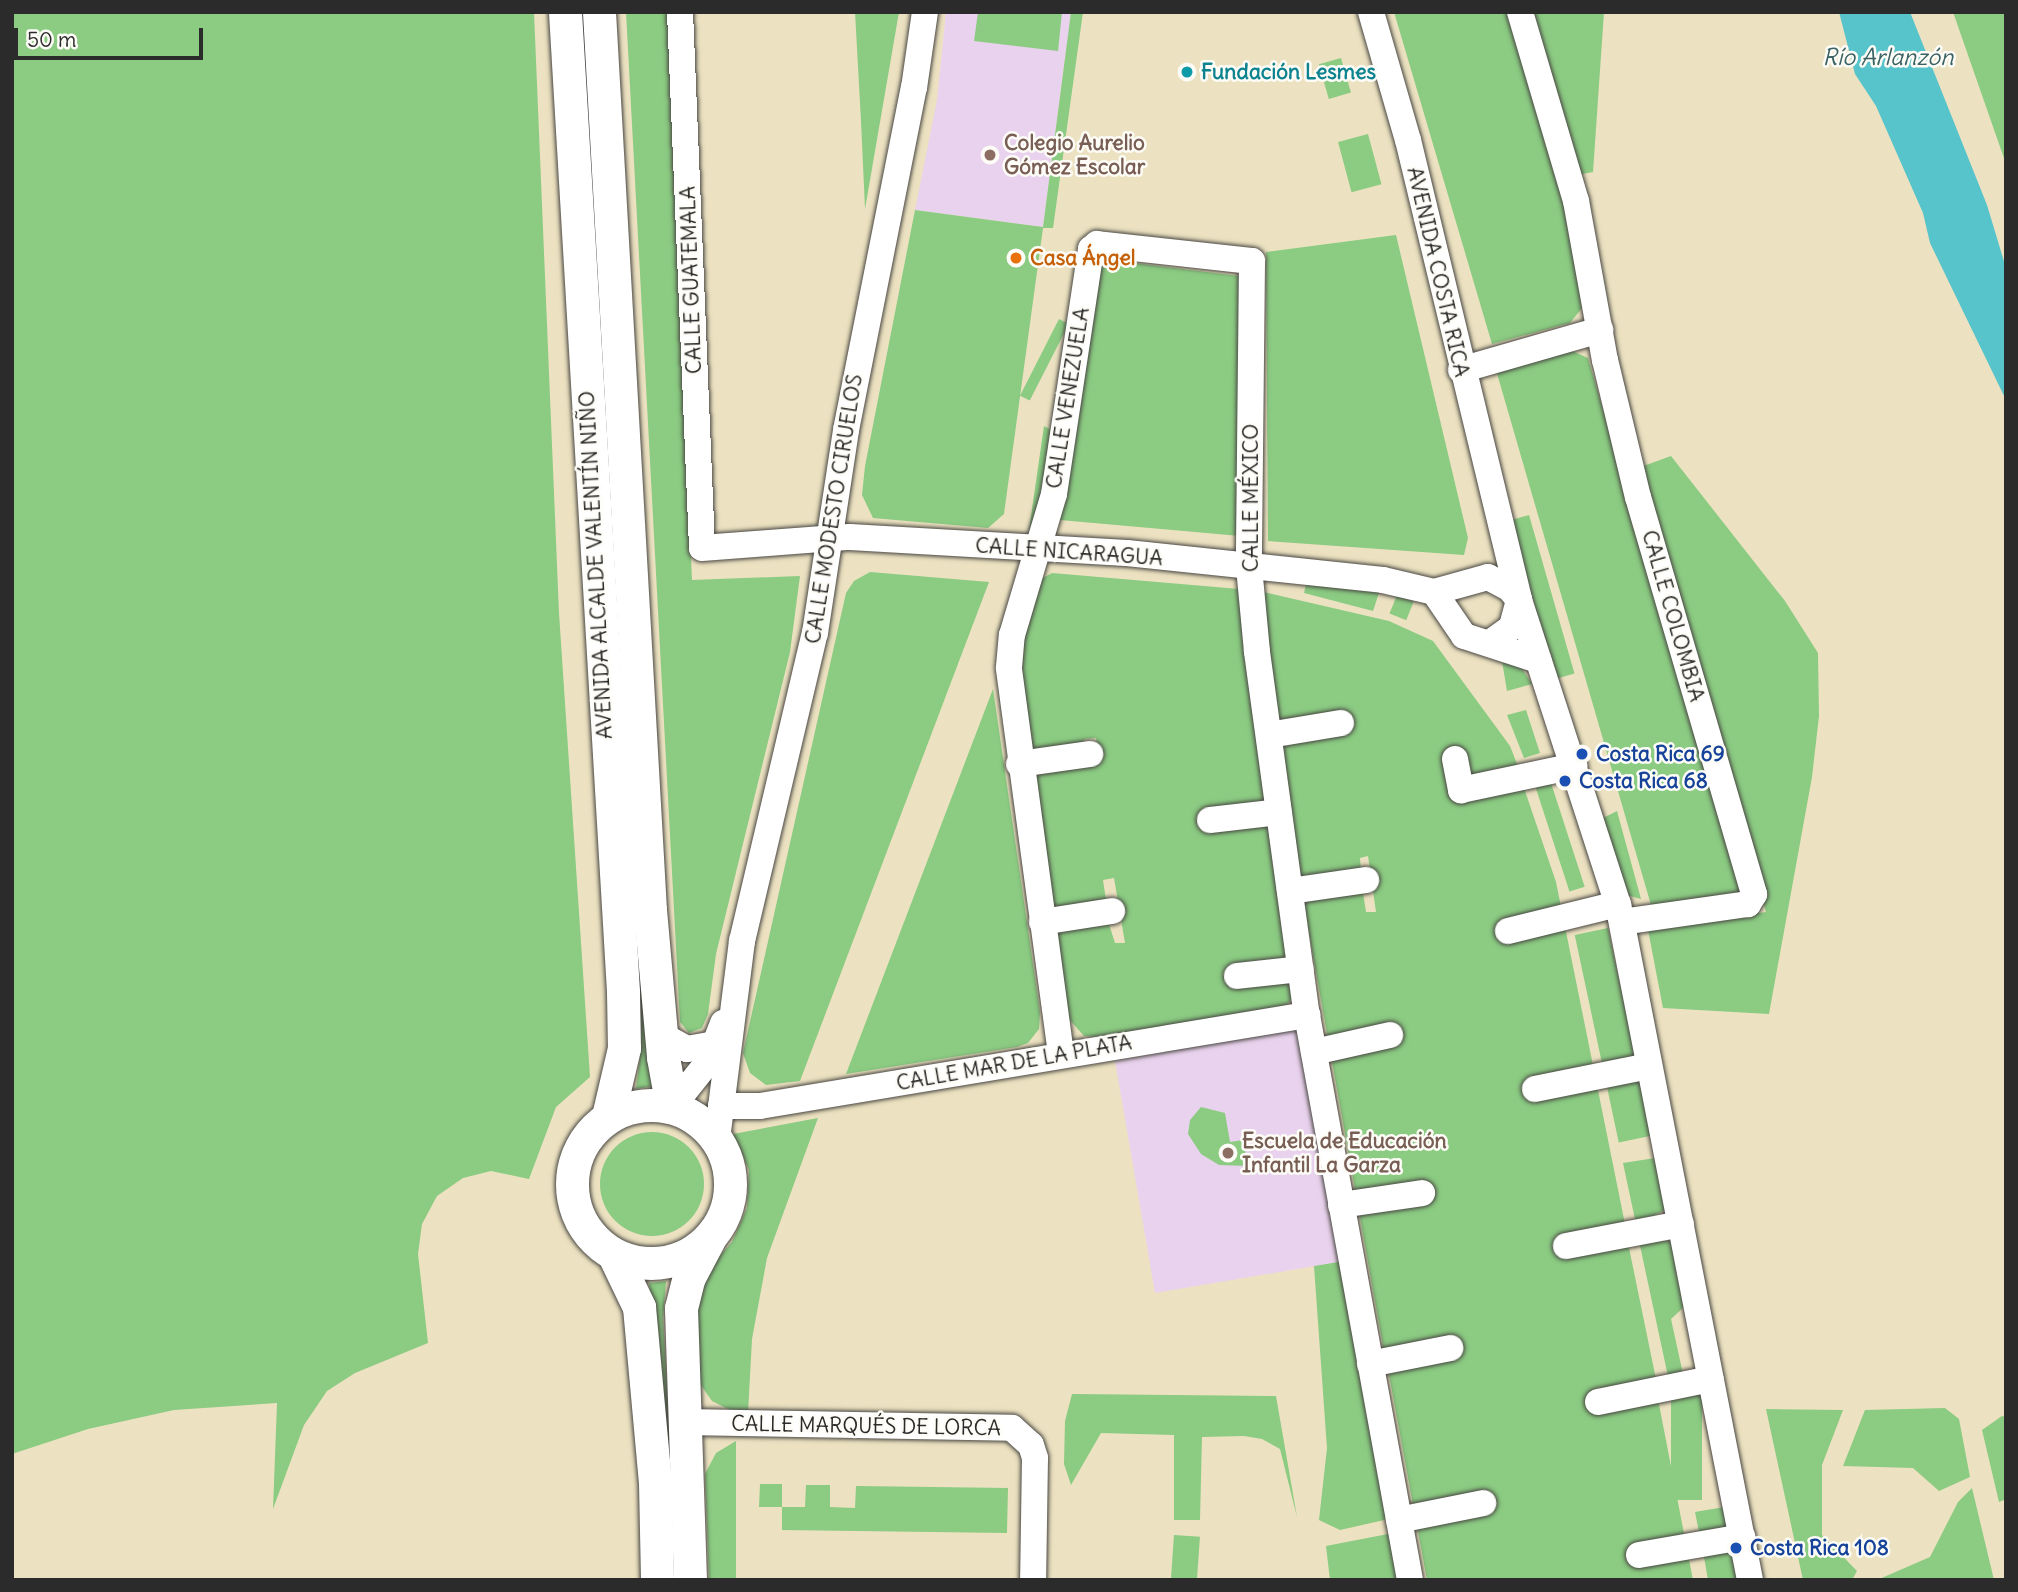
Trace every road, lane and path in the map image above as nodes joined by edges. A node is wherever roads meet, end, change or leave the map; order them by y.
1 (565, 12) edge
2 (599, 12) edge
3 (680, 12) edge
4 (925, 12) edge
5 (1371, 12) edge
6 (1520, 12) edge
7 (1094, 244) joint
8 (1600, 330) junction
9 (1461, 370) junction
10 (1502, 532) junction
11 (829, 538) junction
12 (702, 548) joint
13 (1037, 550) junction
14 (1250, 567) junction
15 (1488, 577) junction
16 (1519, 600) junction
17 (1442, 602) junction
18 (1490, 643) junction
19 (1538, 660) junction
20 (1341, 723) dead end
21 (1269, 735) junction
22 (1090, 754) dead end
23 (1455, 759) dead end
24 (1019, 764) junction
25 (1575, 766) junction
26 (1279, 812) junction
27 (1210, 820) dead end
28 (1366, 880) dead end
29 (1290, 891) junction
30 (1112, 911) dead end
31 (1620, 913) junction
32 (1042, 922) junction
33 (1508, 931) dead end
34 (1301, 969) junction
35 (1237, 976) dead end
36 (731, 1002) junction
37 (1307, 1015) junction
38 (660, 1034) junction
39 (1390, 1035) dead end
40 (715, 1044) junction
41 (1314, 1052) junction
42 (1061, 1054) junction
43 (1649, 1066) junction
44 (1535, 1089) dead end
45 (721, 1106) junction
46 (672, 1107) junction
47 (608, 1116) junction
48 (717, 1139) junction
49 (1422, 1193) dead end
50 (1341, 1205) junction
51 (1681, 1224) junction
52 (710, 1237) junction
53 (1566, 1246) dead end
54 (614, 1255) junction
55 (1450, 1348) dead end
56 (1370, 1364) junction
57 (1711, 1379) junction
58 (1598, 1402) dead end
59 (684, 1422) junction
60 (1483, 1503) dead end
61 (1399, 1520) junction
62 (1742, 1537) junction
63 (1639, 1555) dead end
64 (657, 1580) edge
65 (690, 1580) edge
66 (1033, 1580) edge
67 (1410, 1580) edge
68 (1750, 1580) edge

1 - 47 street, AVENIDA ALCALDE VALENTÍN NIÑO
2 - 38 street, AVENIDA ALCALDE VALENTÍN NIÑO
3 - 12 street, CALLE GUATEMALA
4 - 11 street, CALLE MODESTO CIRUELOS
5 - 9 street, AVENIDA COSTA RICA
6 - 8 street, CALLE COLOMBIA
7 - 13 street, CALLE VENEZUELA
7 - 14 street, CALLE MÉXICO
8 - 9 street
8 - 31 street, CALLE COLOMBIA
9 - 10 street, AVENIDA COSTA RICA
10 - 15 street, AVENIDA COSTA RICA
10 - 16 street, AVENIDA COSTA RICA
11 - 12 street, CALLE NICARAGUA
11 - 13 street, CALLE NICARAGUA
11 - 36 street, CALLE MODESTO CIRUELOS
13 - 14 street, CALLE NICARAGUA
13 - 24 street, CALLE VENEZUELA
14 - 17 street, CALLE NICARAGUA
14 - 21 street, CALLE MÉXICO
15 - 16 street
15 - 17 street, CALLE NICARAGUA
16 - 18 street
16 - 19 street, AVENIDA COSTA RICA
17 - 18 street
18 - 19 street
19 - 25 street, AVENIDA COSTA RICA
20 - 21 street
21 - 26 street, CALLE MÉXICO
22 - 24 street
23 - 25 street
24 - 32 street, CALLE VENEZUELA
25 - 31 street, AVENIDA COSTA RICA
26 - 27 street
26 - 29 street, CALLE MÉXICO
28 - 29 street
29 - 34 street, CALLE MÉXICO
30 - 32 street
31 - 33 street
31 - 43 street, AVENIDA COSTA RICA
32 - 42 street, CALLE VENEZUELA
34 - 35 street
34 - 37 street, CALLE MÉXICO
36 - 40 street, CALLE MODESTO CIRUELOS
36 - 45 street, CALLE MODESTO CIRUELOS
37 - 41 street, CALLE MÉXICO
37 - 42 street, CALLE MAR DE LA PLATA
38 - 40 street
38 - 46 street, AVENIDA ALCALDE VALENTÍN NIÑO
39 - 41 street
40 - 46 street, CALLE MODESTO CIRUELOS
41 - 50 street, CALLE MÉXICO
42 - 45 street, CALLE MAR DE LA PLATA
43 - 44 street
43 - 51 street, AVENIDA COSTA RICA
45 - 48 street, CALLE MODESTO CIRUELOS
46 - 47 street
46 - 48 street
47 - 54 street
48 - 52 street
49 - 50 street
50 - 56 street, CALLE MÉXICO
51 - 53 street
51 - 57 street, AVENIDA COSTA RICA
52 - 54 street
52 - 59 street
54 - 64 street
55 - 56 street
56 - 61 street, CALLE MÉXICO
57 - 58 street
57 - 62 street, AVENIDA COSTA RICA
59 - 65 street
59 - 66 street, CALLE MARQUÉS DE LORCA
60 - 61 street
61 - 67 street, CALLE MÉXICO
62 - 63 street
62 - 68 street, AVENIDA COSTA RICA

